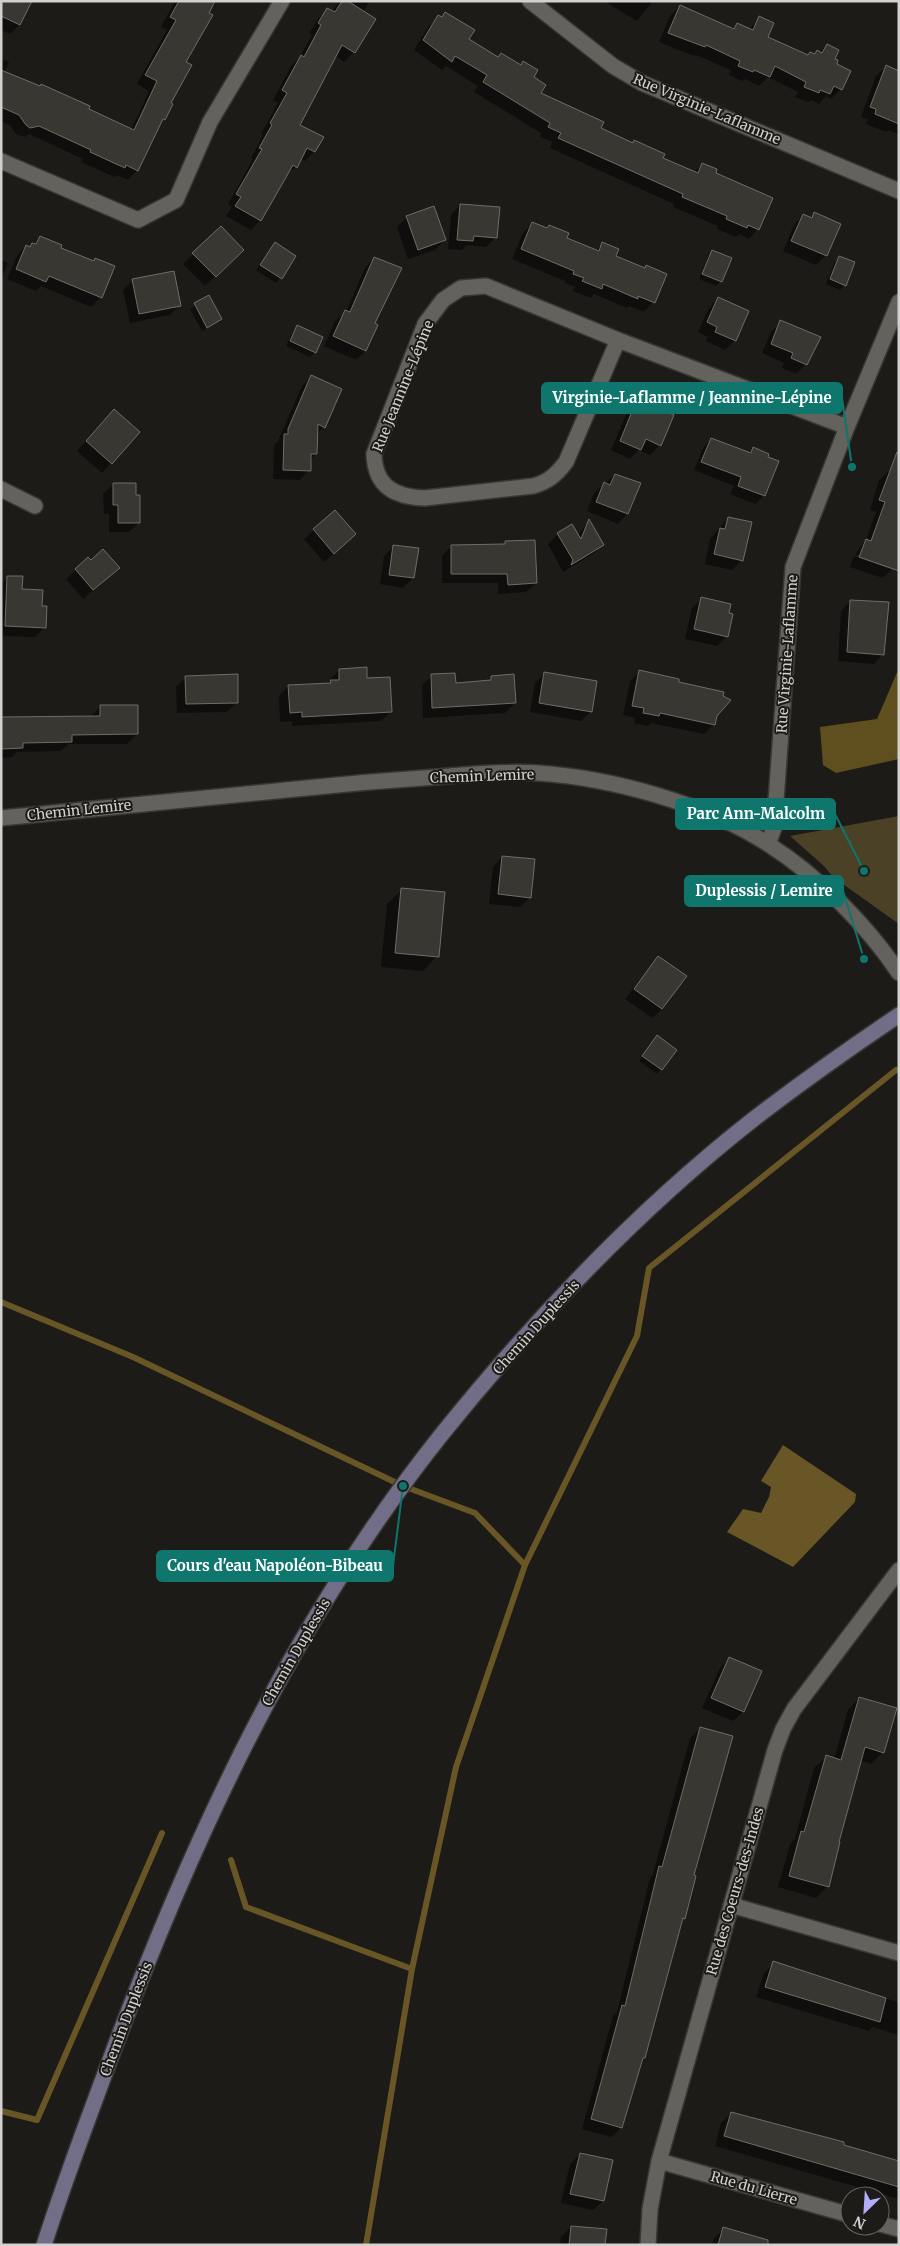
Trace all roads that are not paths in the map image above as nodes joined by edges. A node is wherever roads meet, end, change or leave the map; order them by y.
1 (282, 1) edge
2 (530, 1) edge
3 (1, 161) edge
4 (899, 191) edge
5 (899, 302) edge
6 (618, 340) junction
7 (847, 427) junction
8 (1, 489) edge
9 (35, 506) dead end
10 (1, 818) edge
11 (768, 844) junction
12 (899, 973) edge
13 (899, 1015) edge
14 (899, 1570) edge
15 (731, 1905) junction
16 (899, 1954) edge
17 (659, 2161) junction
18 (840, 2212) edge
19 (44, 2245) edge
20 (648, 2245) edge

1 - 3 street
2 - 4 street, Rue Virginie-Laflamme
5 - 7 street, Rue Virginie-Laflamme
6 - 6 street, Rue Jeannine-Lépine
6 - 7 street, Rue Jeannine-Lépine
7 - 11 street, Rue Virginie-Laflamme
8 - 9 street
10 - 11 street, Chemin Lemire
11 - 12 street, Chemin Lemire
13 - 19 street, Chemin Duplessis
14 - 15 street, Rue des Coeurs-des-Indes
15 - 16 street
15 - 17 street, Rue des Coeurs-des-Indes
17 - 18 street, Rue du Lierre
17 - 20 street, Rue des Coeurs-des-Indes

